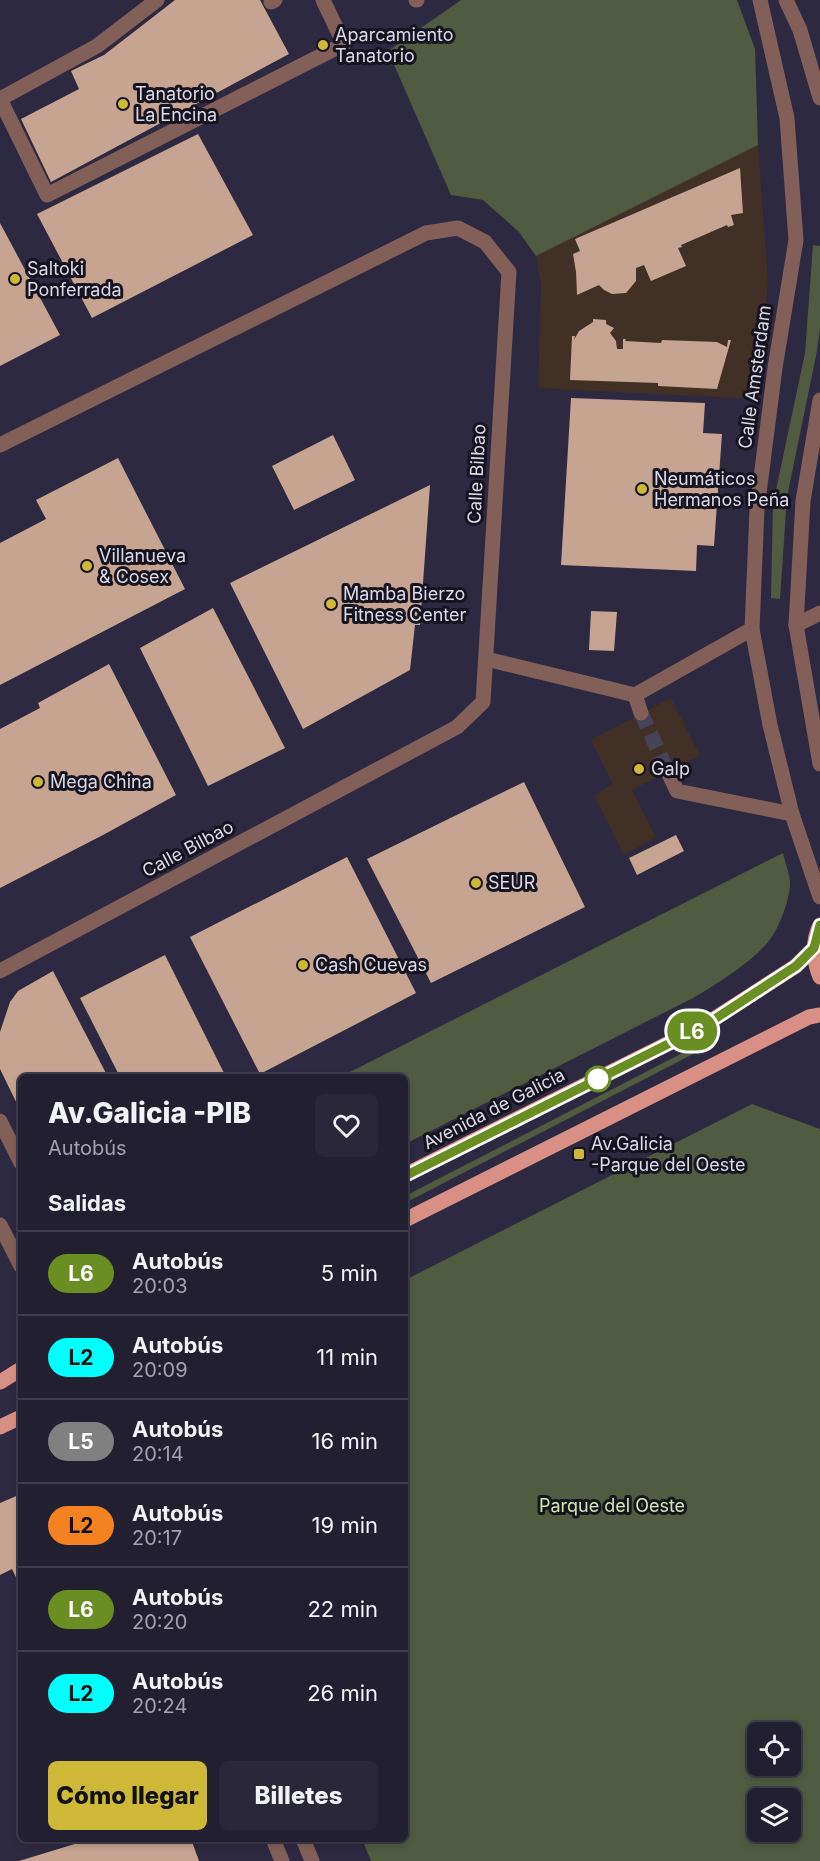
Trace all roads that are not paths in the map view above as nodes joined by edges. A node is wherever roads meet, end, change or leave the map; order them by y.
1 (158, 0) edge
2 (323, 0) edge
3 (760, 0) edge
4 (786, 0) edge
5 (820, 98) edge
6 (0, 99) edge
7 (820, 400) edge
8 (0, 445) edge
9 (820, 613) edge
10 (796, 625) junction
11 (752, 629) junction
12 (486, 659) junction
13 (635, 695) junction
14 (641, 713) tunnel mouth
15 (820, 764) edge
16 (669, 774) tunnel mouth
17 (792, 814) junction
18 (820, 897) edge
19 (820, 925) edge
20 (814, 948) junction
21 (0, 971) edge
22 (820, 977) edge
23 (820, 1015) edge
24 (0, 1121) edge
25 (18, 1157) edge
26 (408, 1174) edge
27 (408, 1218) edge
28 (0, 1225) edge
29 (18, 1260) edge
30 (18, 1371) edge
31 (0, 1382) edge
32 (18, 1418) edge
33 (0, 1427) edge
34 (274, 1842) edge
35 (304, 1842) edge
36 (282, 1861) edge
37 (312, 1861) edge

1 - 6 street
2 - 6 street
3 - 11 street, Calle Amsterdam
4 - 5 street
7 - 10 street
8 - 12 street, Calle Bilbao
9 - 10 street
10 - 15 street
11 - 13 street
11 - 17 street, Calle Amsterdam
12 - 13 street
12 - 21 street, Calle Bilbao
13 - 14 street
16 - 17 street
17 - 18 street, Calle Amsterdam
19 - 20 main road
20 - 22 main road
20 - 26 main road, Avenida de Galicia
23 - 27 main road
24 - 25 street
28 - 29 street
30 - 31 main road
32 - 33 main road
34 - 36 street
35 - 37 street

